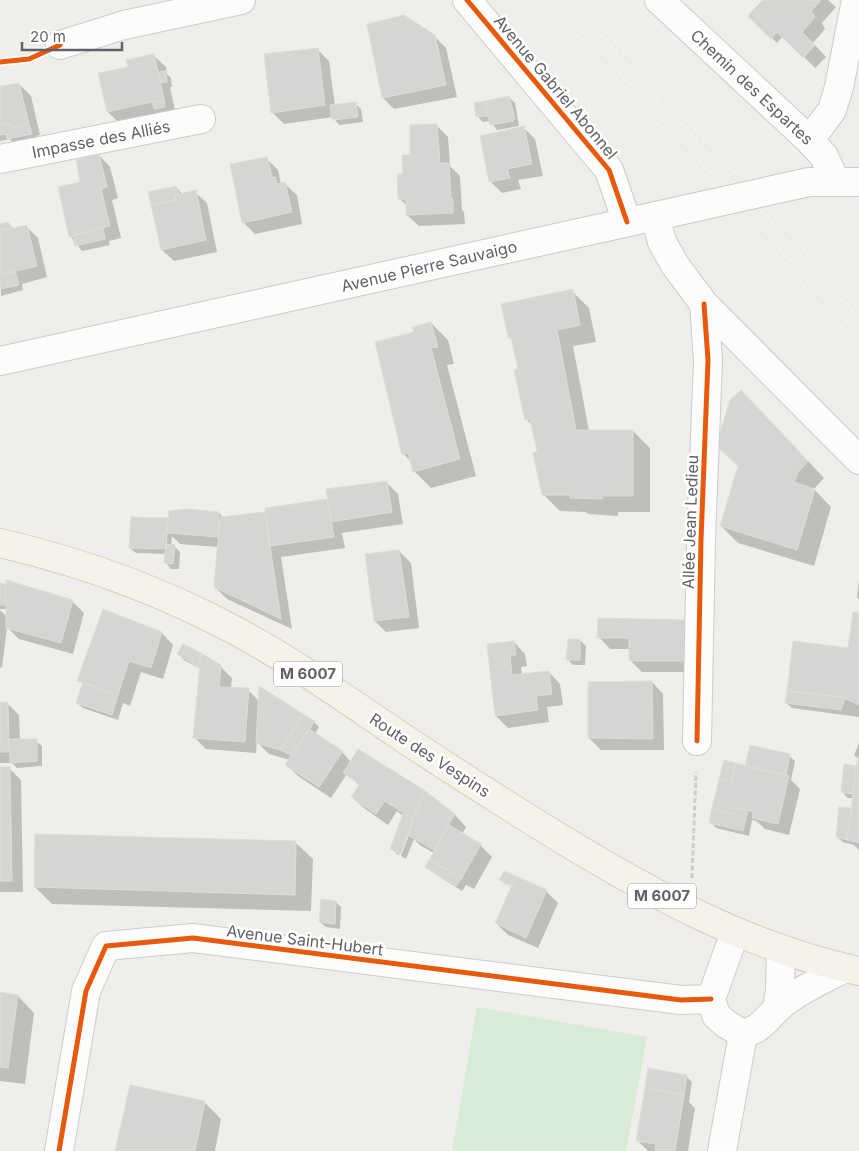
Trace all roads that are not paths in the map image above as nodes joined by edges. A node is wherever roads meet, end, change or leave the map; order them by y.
1 (242, 0) edge
2 (467, 0) edge
3 (660, 0) edge
4 (856, 0) edge
5 (60, 45) dead end
6 (201, 119) dead end
7 (807, 138) junction
8 (0, 159) edge
9 (834, 182) edge
10 (665, 214) junction
11 (628, 222) junction
12 (704, 304) junction
13 (0, 361) edge
14 (859, 460) edge
15 (0, 543) edge
16 (696, 741) road end
17 (735, 932) junction
18 (781, 950) junction
19 (852, 970) edge
20 (711, 999) junction
21 (777, 1007) junction
22 (743, 1034) junction
23 (59, 1151) edge
24 (722, 1151) edge

1 - 5 street
2 - 11 street, Avenue Gabriel Abonnel
3 - 7 street, Chemin des Espartes
4 - 7 street
6 - 8 street, Impasse des Alliés
7 - 9 street, Chemin des Espartes
9 - 10 street, Avenue Pierre Sauvaigo, bridge
10 - 11 street, Avenue Pierre Sauvaigo
10 - 12 street
11 - 13 street, Avenue Pierre Sauvaigo
12 - 14 street
12 - 16 street, Allée Jean Ledieu
15 - 17 main road, Route des Vespins / M 6007
17 - 18 main road, Route des Vespins / M 6007
17 - 20 street
18 - 19 main road, Route des Vespins / M 6007
18 - 21 street
19 - 21 street
20 - 22 street
20 - 23 street, Avenue Saint-Hubert
21 - 22 street
22 - 24 street

